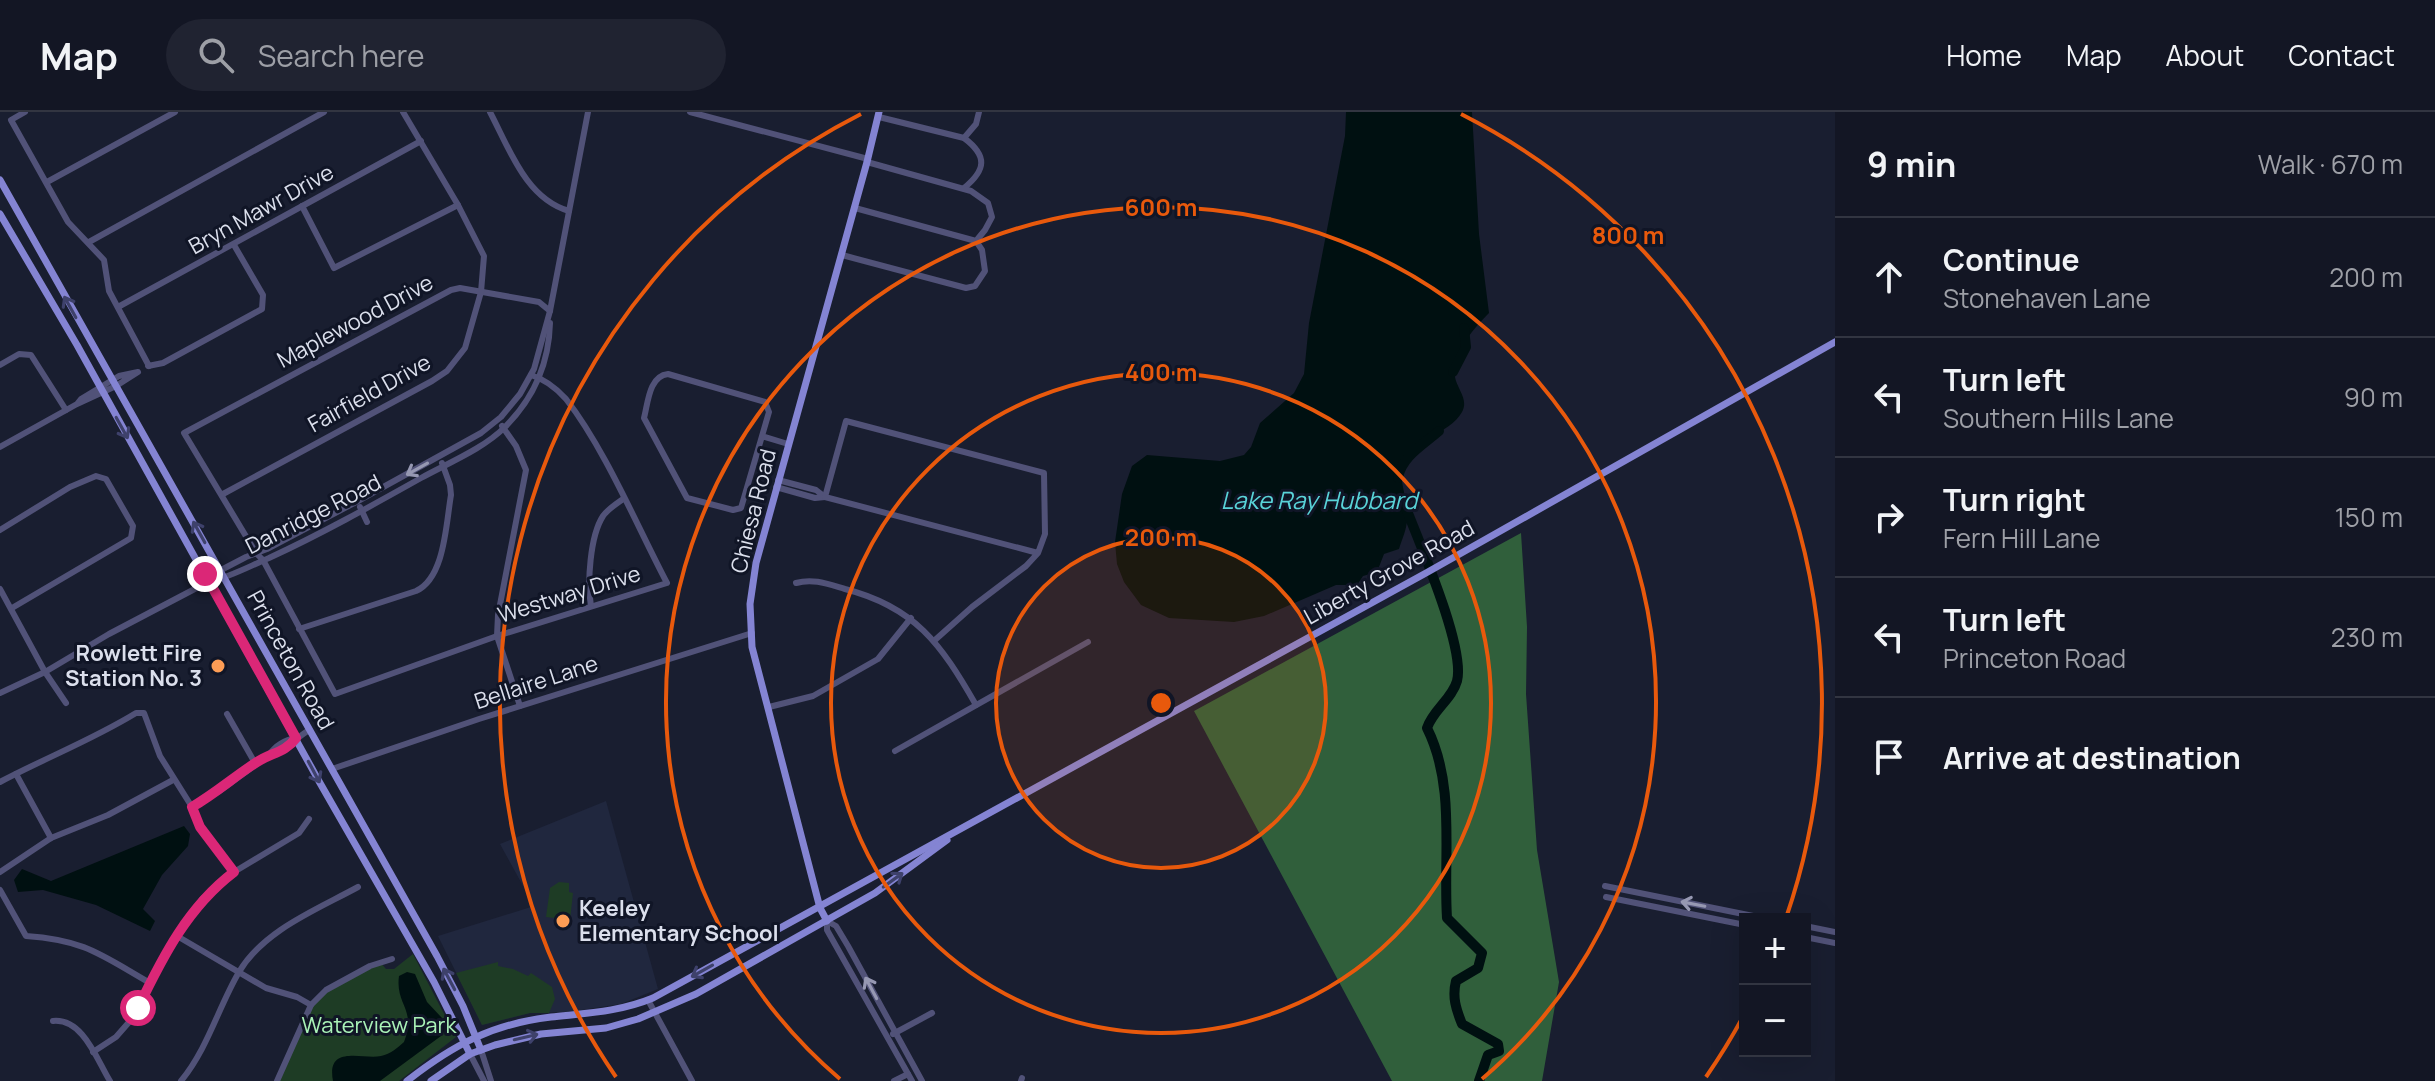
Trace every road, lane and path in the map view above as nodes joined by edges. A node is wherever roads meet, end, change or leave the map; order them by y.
1 (25, 112) edge
2 (175, 112) edge
3 (324, 112) edge
4 (403, 112) edge
5 (490, 112) edge
6 (588, 112) edge
7 (690, 112) edge
8 (979, 112) edge
9 (879, 114) edge
10 (964, 138) junction
11 (421, 141) junction
12 (868, 160) junction
13 (0, 180) edge
14 (47, 182) junction
15 (964, 188) junction
16 (14, 205) junction
17 (458, 205) junction
18 (302, 206) junction
19 (855, 208) junction
20 (569, 211) junction
21 (0, 214) edge
22 (976, 241) junction
23 (89, 242) junction
24 (234, 245) junction
25 (842, 255) junction
26 (481, 292) junction
27 (118, 307) junction
28 (550, 311) junction
29 (1835, 342) edge
30 (0, 365) edge
31 (149, 366) junction
32 (531, 375) junction
33 (539, 377) junction
34 (115, 383) junction
35 (101, 390) junction
36 (66, 410) junction
37 (496, 421) junction
38 (504, 428) junction
39 (762, 436) junction
40 (788, 444) junction
41 (0, 447) edge
42 (438, 457) junction
43 (444, 465) junction
44 (777, 484) junction
45 (223, 494) junction
46 (825, 497) junction
47 (623, 499) junction
48 (358, 501) junction
49 (362, 510) junction
50 (367, 522) dead end
51 (0, 530) edge
52 (256, 553) junction
53 (1038, 553) junction
54 (263, 560) junction
55 (222, 574) junction
56 (208, 582) junction
57 (796, 583) dead end
58 (0, 589) edge
59 (591, 606) junction
60 (12, 608) junction
61 (911, 618) junction
62 (299, 629) junction
63 (752, 633) junction
64 (497, 636) junction
65 (258, 637) junction
66 (935, 640) junction
67 (1088, 642) dead end
68 (244, 644) junction
69 (45, 672) junction
70 (0, 693) edge
71 (66, 703) dead end
72 (976, 705) junction
73 (520, 706) junction
74 (769, 707) junction
75 (227, 714) dead end
76 (309, 730) junction
77 (296, 738) junction
78 (895, 751) dead end
79 (255, 763) junction
80 (332, 769) junction
81 (16, 774) junction
82 (173, 780) junction
83 (0, 782) edge
84 (192, 807) junction
85 (309, 819) dead end
86 (959, 831) junction
87 (51, 838) junction
88 (385, 868) junction
89 (0, 872) edge
90 (234, 872) junction
91 (375, 878) junction
92 (1605, 886) dead end
93 (358, 887) dead end
94 (0, 890) edge
95 (1606, 897) dead end
96 (820, 908) junction
97 (1739, 913) edge
98 (827, 921) junction
99 (1739, 924) edge
100 (1811, 927) edge
101 (1835, 932) edge
102 (177, 936) junction
103 (1811, 938) edge
104 (1835, 943) edge
105 (392, 959) dead end
106 (239, 972) junction
107 (150, 983) junction
108 (648, 1000) junction
109 (311, 1005) junction
110 (654, 1013) junction
111 (932, 1013) dead end
112 (53, 1021) dead end
113 (895, 1033) junction
114 (476, 1036) junction
115 (887, 1037) junction
116 (464, 1041) junction
117 (481, 1050) junction
118 (93, 1052) junction
119 (470, 1054) junction
120 (911, 1075) edge
121 (110, 1081) edge
122 (181, 1081) edge
123 (277, 1081) edge
124 (407, 1081) edge
125 (431, 1081) edge
126 (484, 1081) edge
127 (491, 1081) edge
128 (692, 1081) edge
129 (894, 1081) edge
130 (922, 1081) edge

1 - 14 street
2 - 14 street
3 - 23 street
4 - 11 street, Fairfield Drive
5 - 20 street
6 - 20 street, Danridge Road
7 - 12 street
8 - 10 street
9 - 10 street
9 - 12 main road, Chiesa Road
10 - 15 street
11 - 17 street, Fairfield Drive
11 - 18 street, Bryn Mawr Drive
12 - 15 street
12 - 19 main road, Chiesa Road
13 - 16 main road, Princeton Road
14 - 23 street
15 - 22 street
16 - 21 main road
34 -> 16 main road, Princeton Road
17 - 18 street
17 - 26 street, Fairfield Drive
18 - 24 street, Bryn Mawr Drive
19 - 22 street
19 - 25 main road, Chiesa Road
20 - 28 street, Danridge Road
21 - 35 main road, Princeton Road
22 - 25 street
23 - 27 street
24 - 27 street, Bryn Mawr Drive
24 - 31 street
25 - 40 main road, Chiesa Road
26 - 28 street, Maplewood Drive
26 - 45 street, Fairfield Drive
26 - 45 street, Maplewood Drive
27 - 31 street
28 - 32 street, Danridge Road
28 - 33 street, Danridge Road
29 - 86 main road, Liberty Grove Road
30 - 36 street
31 - 34 street
32 - 33 street, Westway Drive
32 - 37 street, Danridge Road
33 - 38 street, Danridge Road
33 - 47 street, Westway Drive
34 - 35 street
55 -> 34 main road, Princeton Road
35 - 36 street
35 -> 56 main road, Princeton Road
36 - 41 street
37 - 38 street
37 - 42 street, Danridge Road
38 - 43 street, Danridge Road
38 - 64 street
39 - 39 street
39 - 40 street
40 - 44 main road, Chiesa Road
42 - 43 street
42 -> 48 street, Danridge Road
43 - 49 street, Danridge Road
43 - 62 street
44 - 46 street
44 - 63 main road, Chiesa Road
45 - 52 street
46 - 53 street
46 - 53 street
47 - 59 street
47 - 59 street, Westway Drive
48 - 49 street
48 - 52 street, Danridge Road
49 - 50 street
49 - 54 street, Danridge Road
51 - 60 street
52 - 54 street
52 - 55 street, Danridge Road
53 - 66 street
54 - 55 street, Danridge Road
54 - 62 street
55 - 56 street, Danridge Road
55 - 65 main road, Princeton Road
56 - 68 main road, Princeton Road
56 - 69 street, Danridge Road
57 - 61 street
58 - 60 street
59 - 64 street, Westway Drive
60 - 69 street
61 - 66 street
61 - 74 street
62 - 64 street, Westway Drive
63 - 73 street, Bellaire Lane
63 - 74 main road, Chiesa Road
64 - 73 street
65 - 68 main road
65 - 76 main road, Princeton Road
66 - 72 street
67 - 72 street
68 - 77 main road, Princeton Road
69 - 70 street, Danridge Road
69 - 71 street
72 - 78 street
73 - 80 street, Bellaire Lane
74 - 96 main road, Chiesa Road
75 - 79 street
76 - 77 street
76 - 80 main road, Princeton Road
77 - 79 street
77 -> 91 main road, Princeton Road
79 - 84 street
80 - 88 main road, Princeton Road
81 - 82 street
81 - 83 street
81 - 87 street
82 - 84 street
82 - 87 street
84 - 90 street
85 - 90 street
86 - 96 main road, Liberty Grove Road
98 -> 86 main road, Liberty Grove Road
87 - 89 street
88 - 91 main road
114 -> 88 main road, Princeton Road
90 - 102 street
91 - 116 main road, Princeton Road
97 -> 92 street
93 - 106 street
94 - 107 street
95 - 99 street
96 - 98 main road, Chiesa Road
96 -> 108 main road, Liberty Grove Road
98 - 110 main road, Liberty Grove Road
113 -> 98 street
98 - 115 street
100 - 101 street
102 - 106 street
102 - 107 street
103 - 104 street
105 - 109 street
106 - 109 street
106 - 122 street
107 - 118 street
108 - 110 street
108 - 114 main road, Liberty Grove Road
109 - 123 street
117 -> 110 main road, Liberty Grove Road
110 - 128 street
111 - 113 street
112 - 118 street
113 - 115 street
113 - 120 street
114 - 116 main road, Liberty Grove Road
114 - 117 main road, Princeton Road
115 - 120 street
116 - 119 main road, Princeton Road
116 - 124 main road, Liberty Grove Road
117 - 119 main road, Liberty Grove Road
117 - 127 street, Princeton Road
118 - 121 street
119 - 125 main road, Liberty Grove Road
119 - 126 street, Princeton Road
120 - 129 street
120 - 130 street

